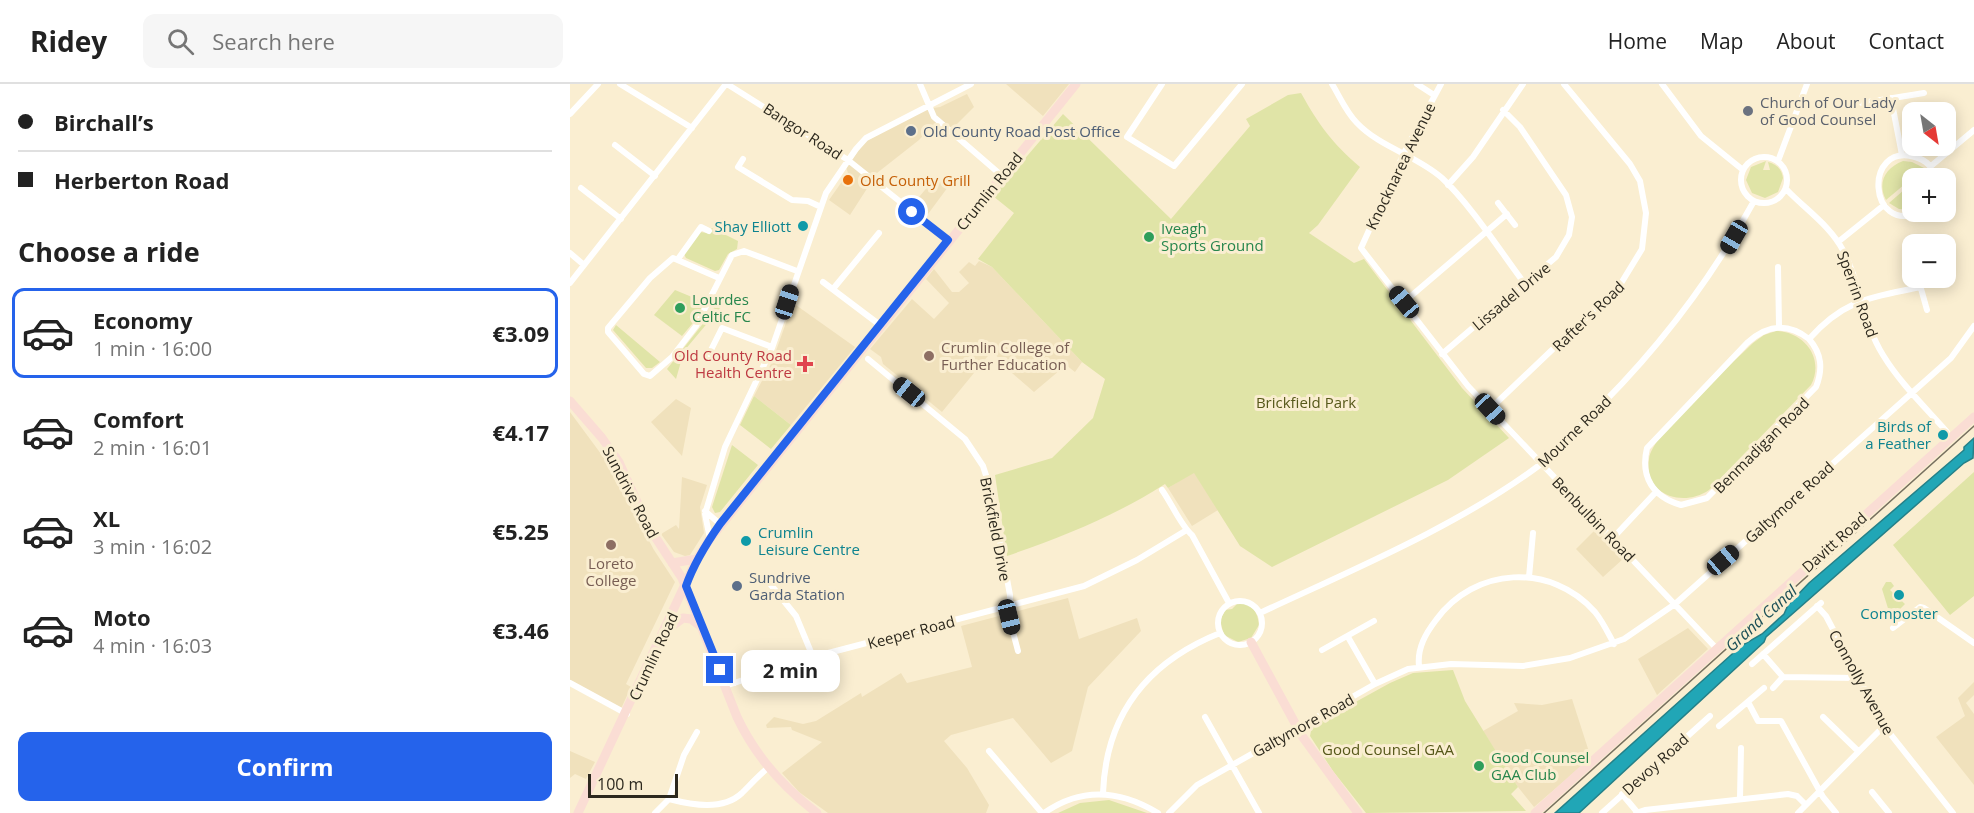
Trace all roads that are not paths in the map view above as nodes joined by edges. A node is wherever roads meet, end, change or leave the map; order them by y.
1 (598, 84) edge
2 (620, 84) edge
3 (727, 84) edge
4 (920, 84) edge
5 (971, 84) edge
6 (1076, 84) edge
7 (1162, 84) edge
8 (1242, 84) edge
9 (1332, 84) edge
10 (1417, 84) edge
11 (1441, 84) edge
12 (1522, 84) edge
13 (1564, 84) edge
14 (1662, 84) edge
15 (1807, 84) edge
16 (740, 87) edge
17 (1924, 93) dead end
18 (1434, 95) junction
19 (1891, 98) junction
20 (1862, 103) dead end
21 (929, 106) junction
22 (1503, 110) junction
23 (570, 114) edge
24 (692, 128) junction
25 (1974, 129) edge
26 (615, 145) dead end
27 (1404, 153) junction
28 (1902, 156) junction
29 (743, 159) dead end
30 (848, 160) junction
31 (1778, 160) junction
32 (1931, 166) joint
33 (1743, 170) junction
34 (1001, 175) junction
35 (655, 176) junction
36 (1448, 185) junction
37 (581, 188) dead end
38 (1786, 189) junction
39 (1754, 201) junction
40 (1498, 203) dead end
41 (1884, 204) junction
42 (821, 207) junction
43 (1507, 214) junction
44 (1902, 214) edge
45 (621, 219) junction
46 (1515, 225) dead end
47 (709, 231) dead end
48 (1485, 232) junction
49 (879, 233) dead end
50 (948, 240) junction
51 (1838, 242) junction
52 (1361, 248) joint
53 (570, 253) edge
54 (678, 259) junction
55 (584, 265) junction
56 (1778, 267) dead end
57 (797, 272) junction
58 (719, 278) junction
59 (823, 282) dead end
60 (570, 283) edge
61 (1525, 284) junction
62 (1916, 288) edge
63 (1920, 288) edge
64 (833, 289) junction
65 (1862, 300) junction
66 (1404, 302) junction
67 (1927, 310) dead end
68 (880, 326) junction
69 (1779, 326) junction
70 (1974, 326) edge
71 (1809, 339) junction
72 (772, 347) junction
73 (1442, 354) junction
74 (868, 358) dead end
75 (706, 360) dead end
76 (1913, 392) junction
77 (570, 401) edge
78 (1490, 409) junction
79 (1974, 417) edge
80 (1947, 432) dead end
81 (1541, 464) junction
82 (1162, 490) dead end
83 (1655, 493) junction
84 (705, 511) junction
85 (720, 524) junction
86 (1185, 531) junction
87 (1533, 533) dead end
88 (1612, 538) junction
89 (710, 539) junction
90 (697, 559) junction
91 (672, 563) junction
92 (1529, 577) junction
93 (771, 585) dead end
94 (686, 586) junction
95 (1229, 603) junction
96 (1675, 604) junction
97 (1010, 607) junction
98 (1260, 613) junction
99 (1374, 621) dead end
100 (1893, 628) dead end
101 (705, 631) junction
102 (664, 632) junction
103 (1220, 633) junction
104 (1348, 637) junction
105 (1251, 642) junction
106 (1974, 643) edge
107 (1614, 644) junction
108 (1717, 649) junction
109 (1322, 650) dead end
110 (1018, 651) dead end
111 (1763, 654) junction
112 (813, 657) junction
113 (1752, 664) dead end
114 (1419, 666) junction
115 (1782, 677) junction
116 (1857, 678) junction
117 (570, 683) edge
118 (1375, 684) junction
119 (725, 686) junction
120 (1764, 687) dead end
121 (1773, 688) dead end
122 (1748, 702) junction
123 (627, 714) junction
124 (1710, 716) dead end
125 (1205, 717) dead end
126 (1823, 717) dead end
127 (1719, 726) dead end
128 (1884, 726) junction
129 (1298, 729) junction
130 (697, 732) dead end
131 (1742, 748) dead end
132 (989, 751) dead end
133 (1858, 751) junction
134 (1231, 765) junction
135 (769, 766) junction
136 (1820, 792) junction
137 (1872, 792) dead end
138 (1103, 793) junction
139 (1622, 794) junction
140 (669, 799) junction
141 (1740, 799) junction
142 (1806, 805) junction
143 (1951, 811) edge
144 (579, 813) edge
145 (655, 813) edge
146 (817, 813) edge
147 (1043, 813) edge
148 (1158, 813) edge
149 (1169, 813) edge
150 (1259, 813) edge
151 (1358, 813) edge
152 (1535, 813) edge
153 (1602, 813) edge
154 (1637, 813) edge
155 (1797, 813) edge
156 (1836, 813) edge
157 (1889, 813) edge
158 (1943, 813) edge

1 - 23 street
2 - 24 street
3 - 16 street, Bangor Road
3 - 24 street
4 - 21 street
5 - 21 street
6 - 34 main road, Crumlin Road
7 - 8 street
9 - 27 street
10 - 18 street
11 - 18 street, Knocknarea Avenue
12 - 22 street
13 - 78 street, Rafter's Road
14 - 33 street
15 - 31 street
16 - 30 street, Bangor Road
17 - 19 street
18 - 27 street, Knocknarea Avenue
19 - 20 street
19 - 28 street
21 - 30 street
21 - 34 street
22 - 36 street
22 - 61 street, Lissadel Drive
24 - 35 street
25 - 32 street
26 - 35 street
27 - 36 street
27 - 52 street, Knocknarea Avenue
28 - 32 street
28 - 41 street
29 - 42 street
30 - 42 street
30 - 50 street, Bangor Road
31 - 33 street
31 - 38 street
33 - 39 street
34 - 50 main road, Crumlin Road
35 - 45 street
36 - 48 street
37 - 45 street
38 - 39 street
38 - 51 street, Sperrin Road
39 - 81 street, Mourne Road
40 - 43 street
41 - 44 street
41 - 51 street
42 - 57 street
43 - 46 street
43 - 48 street
45 - 55 street
47 - 54 street
48 - 61 street
48 - 66 street
49 - 64 street
50 - 68 main road, Crumlin Road
51 - 65 street, Sperrin Road
52 - 66 street, Benbulbin Road
53 - 55 street
54 - 58 street
54 - 58 street
55 - 60 street
56 - 69 street
57 - 58 street
57 - 72 street
59 - 64 street
61 - 73 street, Lissadel Drive
62 - 65 street
63 - 67 street
64 - 68 street
65 - 71 street
65 - 76 street, Sperrin Road
66 - 73 street, Benbulbin Road
68 - 85 main road, Crumlin Road
69 - 71 street
69 - 83 street
70 - 76 street, Galtymore Road
71 - 83 street, Benmadigan Road
72 - 75 street
72 - 84 street
73 - 78 street, Benbulbin Road
74 - 97 street, Brickfield Drive
76 - 80 street, Sperrin Road
76 - 96 street, Galtymore Road
77 - 91 main road, Sundrive Road
78 - 81 street, Benbulbin Road
79 - 108 main road, Davitt Road
81 - 88 street, Benbulbin Road
81 - 98 street, Mourne Road
82 - 86 street
83 - 88 street
84 - 85 street
84 - 89 street
85 - 89 main road, Crumlin Road
86 - 95 street
86 - 97 street, Keeper Road
87 - 92 street
88 - 96 street, Benbulbin Road
89 - 90 main road, Crumlin Road
90 - 91 main road
90 - 94 main road, Crumlin Road
91 - 94 main road, Sundrive Road
92 - 107 street
92 - 114 street
93 - 112 street
94 - 101 main road, Sundrive Road
94 - 102 main road, Crumlin Road
95 - 98 street
95 - 103 street
96 - 107 street, Galtymore Road
96 - 108 street, Benbulbin Road
97 - 110 street
97 - 112 street, Keeper Road
98 - 105 street
99 - 104 street
100 - 106 street
101 - 102 main road
101 - 119 main road, Sundrive Road
102 - 123 main road, Crumlin Road
103 - 105 street
103 - 138 street
104 - 109 street
104 - 118 street
105 - 129 main road
107 - 114 street, Galtymore Road
108 - 152 main road, Davitt Road
111 - 113 street
111 - 115 street
111 - 116 street, Connolly Avenue
112 - 119 street, Keeper Road
114 - 118 street, Galtymore Road
115 - 116 street
115 - 121 street
116 - 128 street, Connolly Avenue
117 - 123 street
118 - 129 street, Galtymore Road
119 - 135 main road, Sundrive Road
120 - 122 street
122 - 127 street
122 - 136 street
123 - 144 main road, Crumlin Road
124 - 139 street, Devoy Road
125 - 134 street
126 - 133 street
128 - 133 street
128 - 143 street, Connolly Avenue
129 - 134 street, Galtymore Road
129 - 151 main road
130 - 140 street
131 - 141 street
132 - 147 street
133 - 136 street
134 - 149 street, Galtymore Road
134 - 150 street
135 - 140 street
135 - 146 main road, Sundrive Road
136 - 142 street
136 - 156 street
137 - 157 street
138 - 147 street
138 - 148 street
139 - 153 street, Devoy Road
139 - 154 street
140 - 145 street
141 - 142 street
141 - 154 street
142 - 155 street
143 - 158 street

